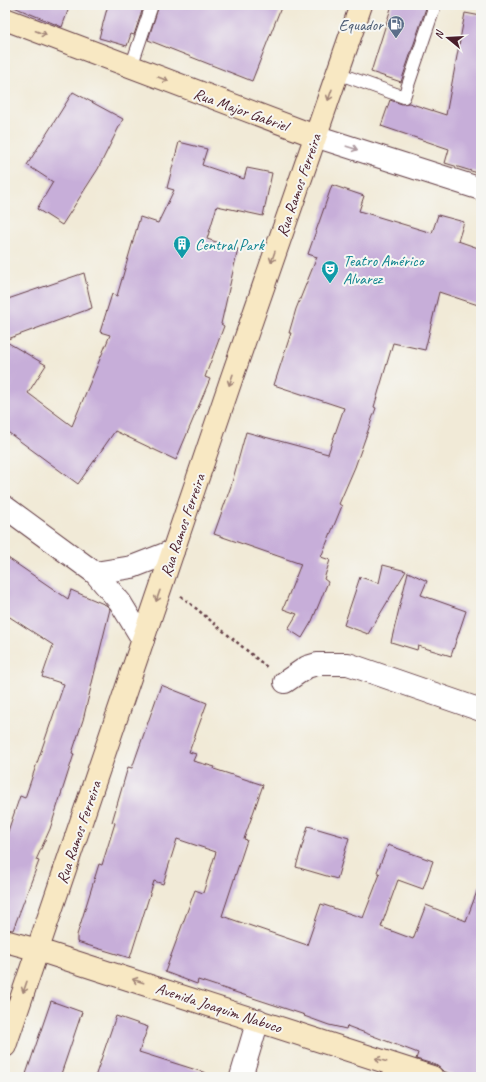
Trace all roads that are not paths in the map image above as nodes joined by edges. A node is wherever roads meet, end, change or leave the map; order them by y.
1 (152, 5) edge
2 (360, 5) edge
3 (435, 5) edge
4 (5, 19) edge
5 (131, 67) junction
6 (337, 73) junction
7 (315, 136) junction
8 (481, 189) edge
9 (5, 507) edge
10 (173, 551) junction
11 (95, 573) junction
12 (143, 640) junction
13 (285, 682) road end
14 (481, 710) edge
15 (5, 942) edge
16 (38, 950) junction
17 (258, 1020) junction
18 (5, 1046) edge
19 (241, 1077) edge
20 (432, 1077) edge

1 - 5 lane
2 - 6 main road, Rua Ramos Ferreira
3 - 6 lane
4 -> 5 main road, Rua Major Gabriel
5 -> 7 main road, Rua Major Gabriel
6 -> 7 main road, Rua Ramos Ferreira
7 -> 8 street, Rua Major Gabriel
7 -> 10 main road, Rua Ramos Ferreira
9 - 11 street
10 - 11 street
10 -> 12 main road, Rua Ramos Ferreira
11 - 12 street
12 - 16 main road, Rua Ramos Ferreira
13 - 14 street
15 - 16 main road, Avenida Joaquim Nabuco
17 -> 16 main road, Avenida Joaquim Nabuco
16 -> 18 main road, Rua Ramos Ferreira
17 - 19 street
20 -> 17 main road, Avenida Joaquim Nabuco

